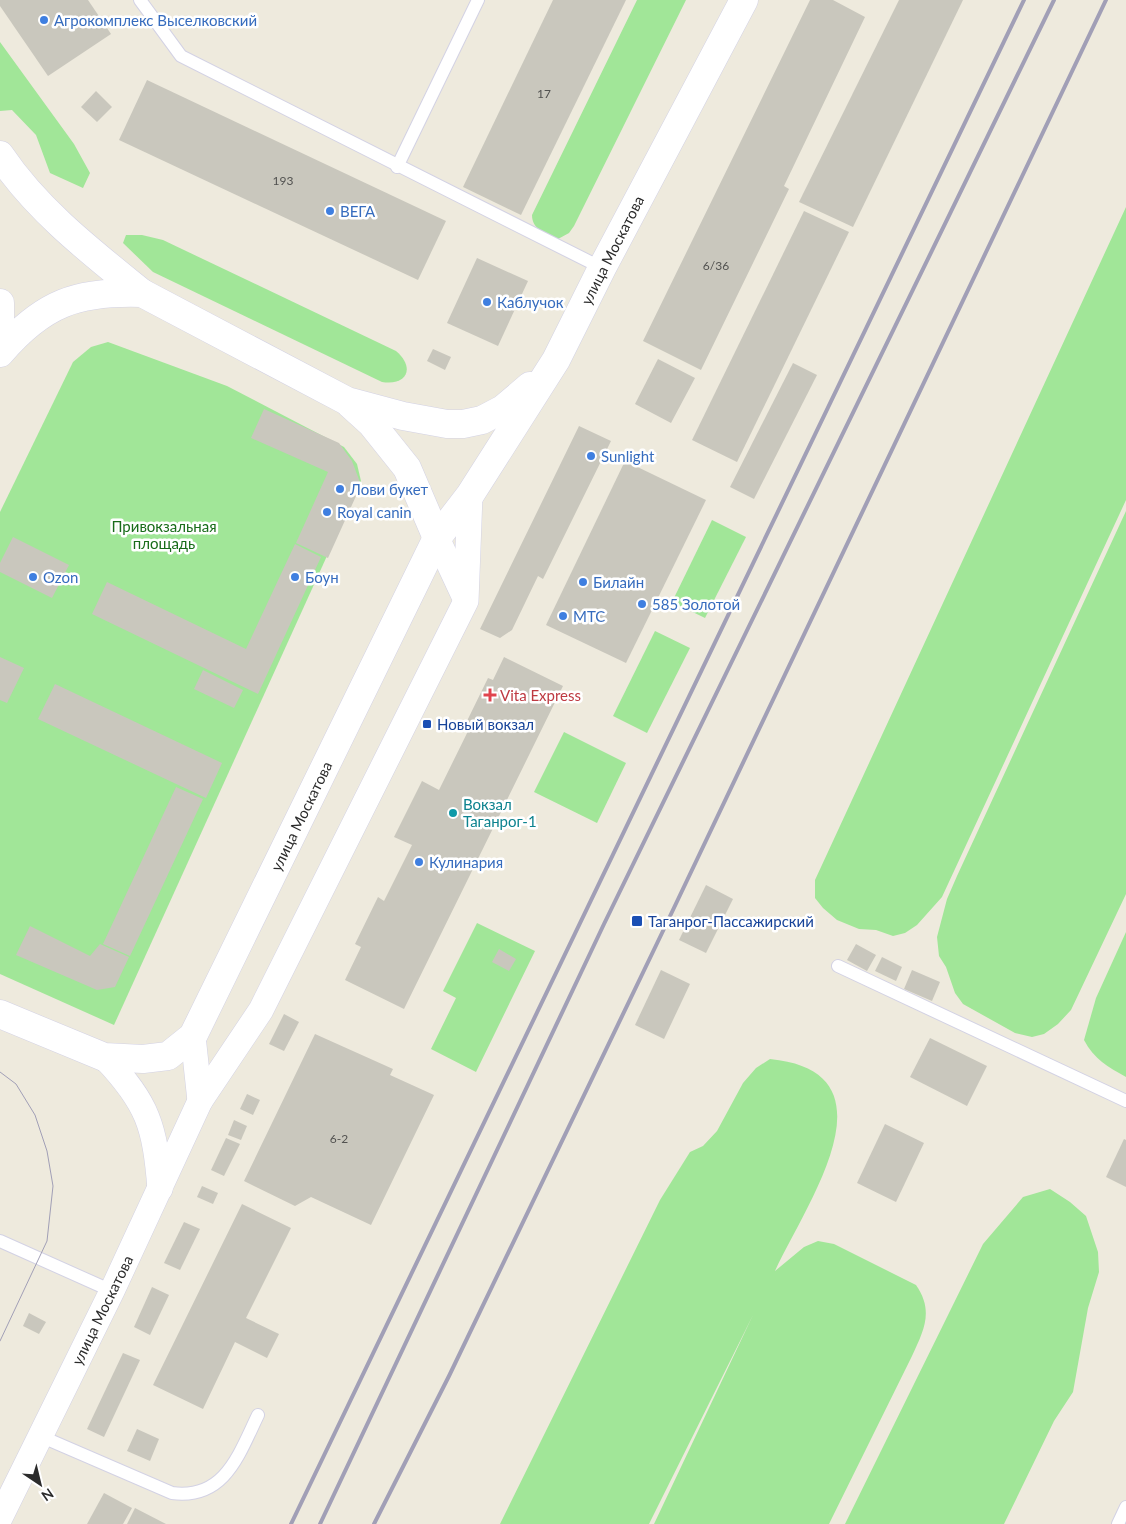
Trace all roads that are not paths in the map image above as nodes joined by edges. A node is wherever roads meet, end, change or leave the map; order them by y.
1 (140, 0) edge
2 (478, 0) edge
3 (744, 0) edge
4 (0, 155) edge
5 (397, 167) junction
6 (602, 268) junction
7 (142, 293) junction
8 (0, 303) edge
9 (0, 321) edge
10 (0, 353) edge
11 (556, 360) junction
12 (346, 401) junction
13 (470, 495) junction
14 (437, 538) junction
15 (466, 601) junction
16 (838, 966) dead end
17 (0, 1014) edge
18 (193, 1036) junction
19 (104, 1057) junction
20 (200, 1101) junction
21 (1126, 1101) edge
22 (160, 1189) junction
23 (0, 1241) edge
24 (112, 1292) junction
25 (258, 1415) dead end
26 (40, 1436) junction
27 (1126, 1507) edge
28 (0, 1518) edge
29 (1118, 1524) edge

1 - 5 lane
2 - 5 lane
3 - 6 main road, улица Москатова
4 - 7 main road
5 - 6 lane
6 - 11 main road, улица Москатова
7 - 10 main road
7 - 12 main road
8 - 9 main road
11 - 12 main road
11 - 13 main road, улица Москатова
12 - 14 main road
13 - 14 main road, улица Москатова
13 - 15 street, улица Москатова
14 - 15 street
14 - 18 main road, улица Москатова
15 - 20 street, улица Москатова
16 - 21 lane
17 - 19 main road
18 - 19 main road
18 - 20 street
19 - 22 street
20 - 22 street, улица Москатова
22 - 24 street, улица Москатова
23 - 24 lane
24 - 26 street, улица Москатова
25 - 26 lane
26 - 28 street, улица Москатова
27 - 29 lane

